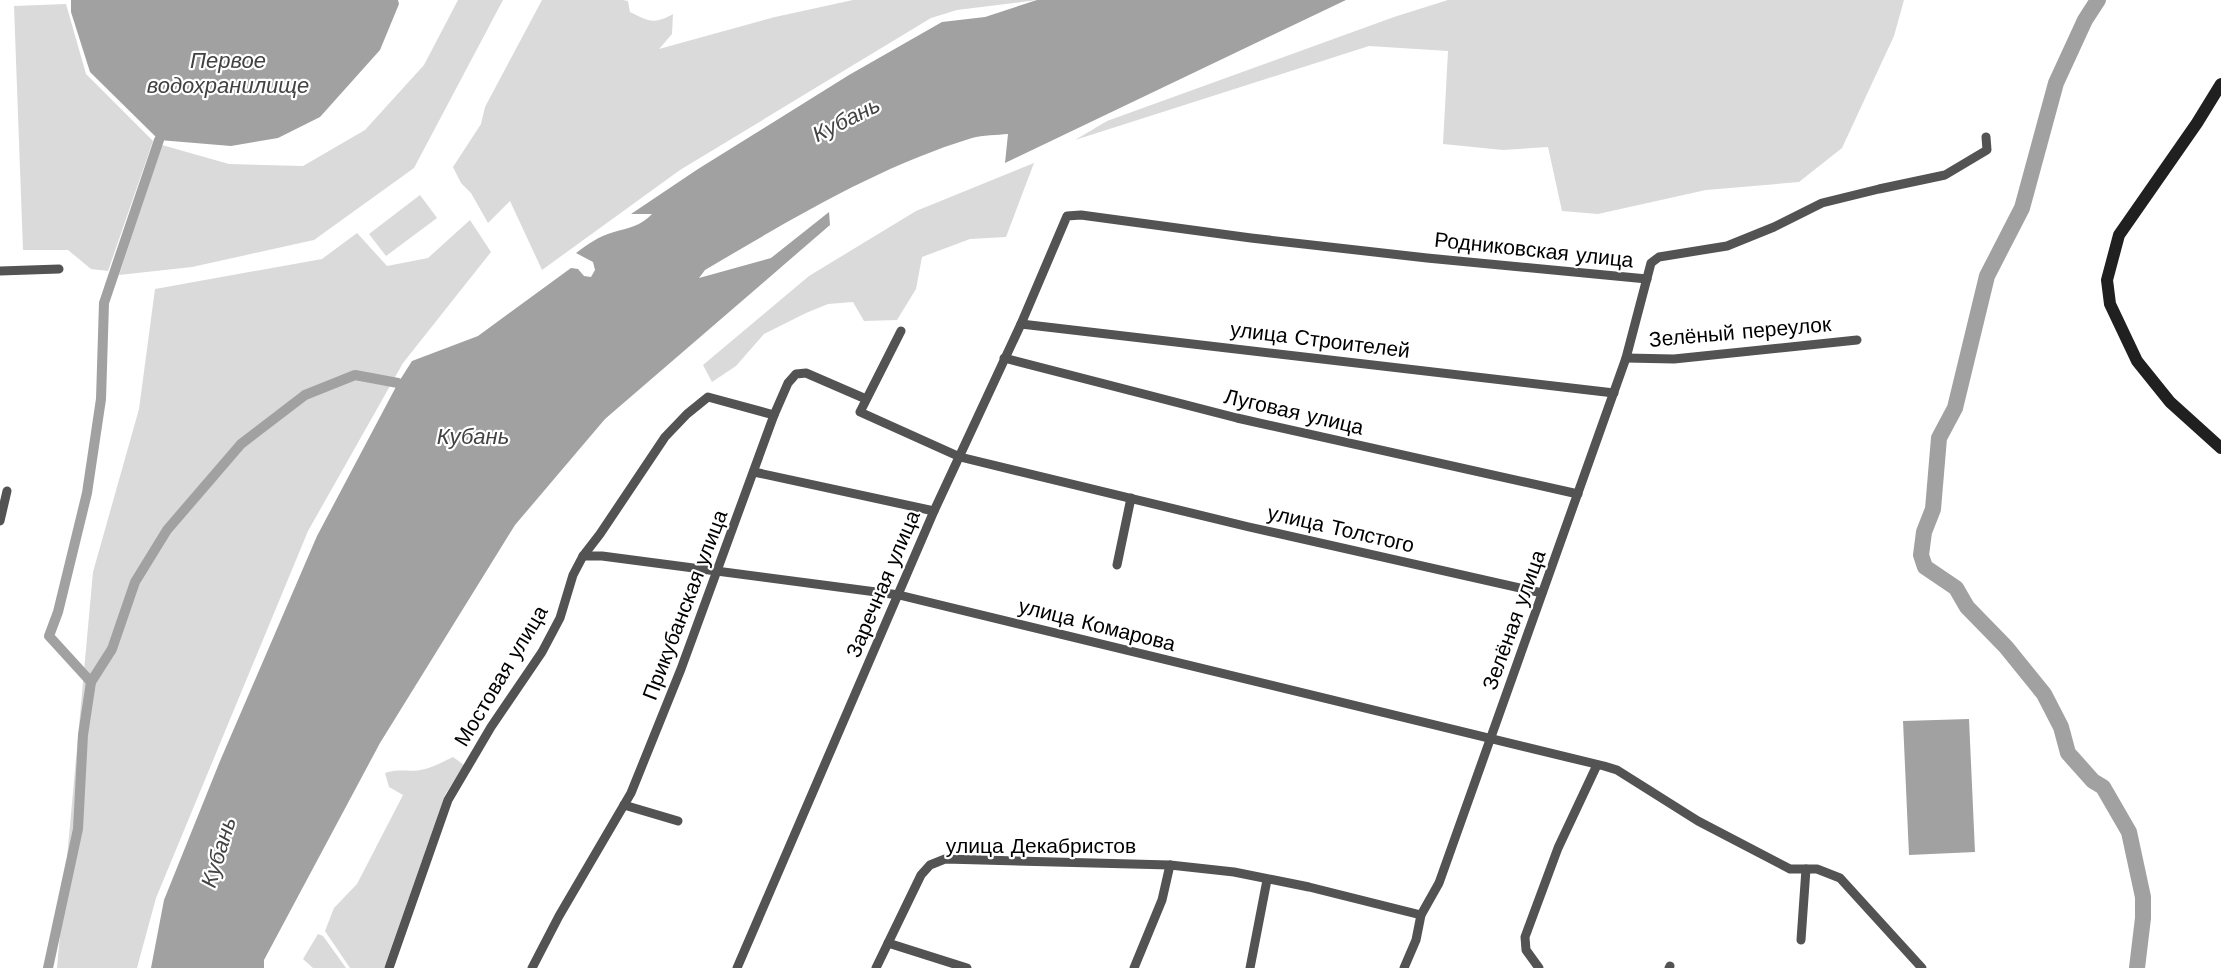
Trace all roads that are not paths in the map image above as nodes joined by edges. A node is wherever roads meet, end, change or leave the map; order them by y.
1 (2221, 84) edge
2 (1986, 137) dead end
3 (1067, 216) joint
4 (59, 269) dead end
5 (0, 271) edge
6 (1647, 279) junction
7 (1021, 324) junction
8 (901, 331) dead end
9 (1857, 340) dead end
10 (1004, 358) junction
11 (1626, 358) junction
12 (1614, 393) junction
13 (866, 399) junction
14 (774, 415) junction
15 (2221, 448) edge
16 (960, 457) junction
17 (754, 472) junction
18 (7, 490) dead end
19 (1578, 494) junction
20 (1131, 498) junction
21 (934, 511) junction
22 (0, 521) edge
23 (583, 556) junction
24 (1117, 565) dead end
25 (717, 570) junction
26 (1542, 593) junction
27 (899, 595) junction
28 (1491, 739) junction
29 (1597, 765) junction
30 (624, 805) junction
31 (678, 821) dead end
32 (1170, 865) junction
33 (1806, 869) junction
34 (1267, 880) junction
35 (1421, 915) junction
36 (1801, 940) dead end
37 (888, 944) junction
38 (389, 968) edge
39 (532, 968) edge
40 (737, 968) edge
41 (876, 968) edge
42 (967, 968) edge
43 (1134, 968) edge
44 (1250, 968) edge
45 (1404, 968) edge
46 (1539, 968) edge
47 (1922, 968) edge

1 - 15 main road
2 - 6 street, Родниковская улица
3 - 6 street, Родниковская улица
3 - 7 street, Заречная улица
4 - 5 street
6 - 11 street, Зелёная улица
7 - 10 street, Заречная улица
7 - 12 street, улица Строителей
8 - 13 street
9 - 11 street, Зелёный переулок
10 - 16 street, Заречная улица
10 - 19 street, Луговая улица
11 - 12 street, Зелёная улица
12 - 19 street, Зелёная улица
13 - 14 street, Прикубанская улица
13 - 16 street, улица Толстого
14 - 17 street, Прикубанская улица
14 - 23 street, Мостовая улица
16 - 20 street, улица Толстого
16 - 21 street, Заречная улица
17 - 21 street
17 - 25 street, Прикубанская улица
18 - 22 street
19 - 26 street, Зелёная улица
20 - 24 street
20 - 26 street, улица Толстого
21 - 27 street, Заречная улица
23 - 25 street, улица Комарова
23 - 38 street, Мостовая улица
25 - 27 street, улица Комарова
25 - 30 street, Прикубанская улица
26 - 28 street, Зелёная улица
27 - 28 street, улица Комарова
27 - 40 street, Заречная улица
28 - 29 street, улица Комарова
28 - 35 street, Зелёная улица
29 - 33 street, улица Комарова
29 - 46 street
30 - 31 street
30 - 39 street, Прикубанская улица
32 - 34 street, улица Декабристов
32 - 37 street, улица Декабристов
32 - 43 street
33 - 36 street
33 - 47 street, улица Комарова
34 - 35 street, улица Декабристов
34 - 44 street
35 - 45 street, Зелёная улица
37 - 41 street, улица Декабристов
37 - 42 street

